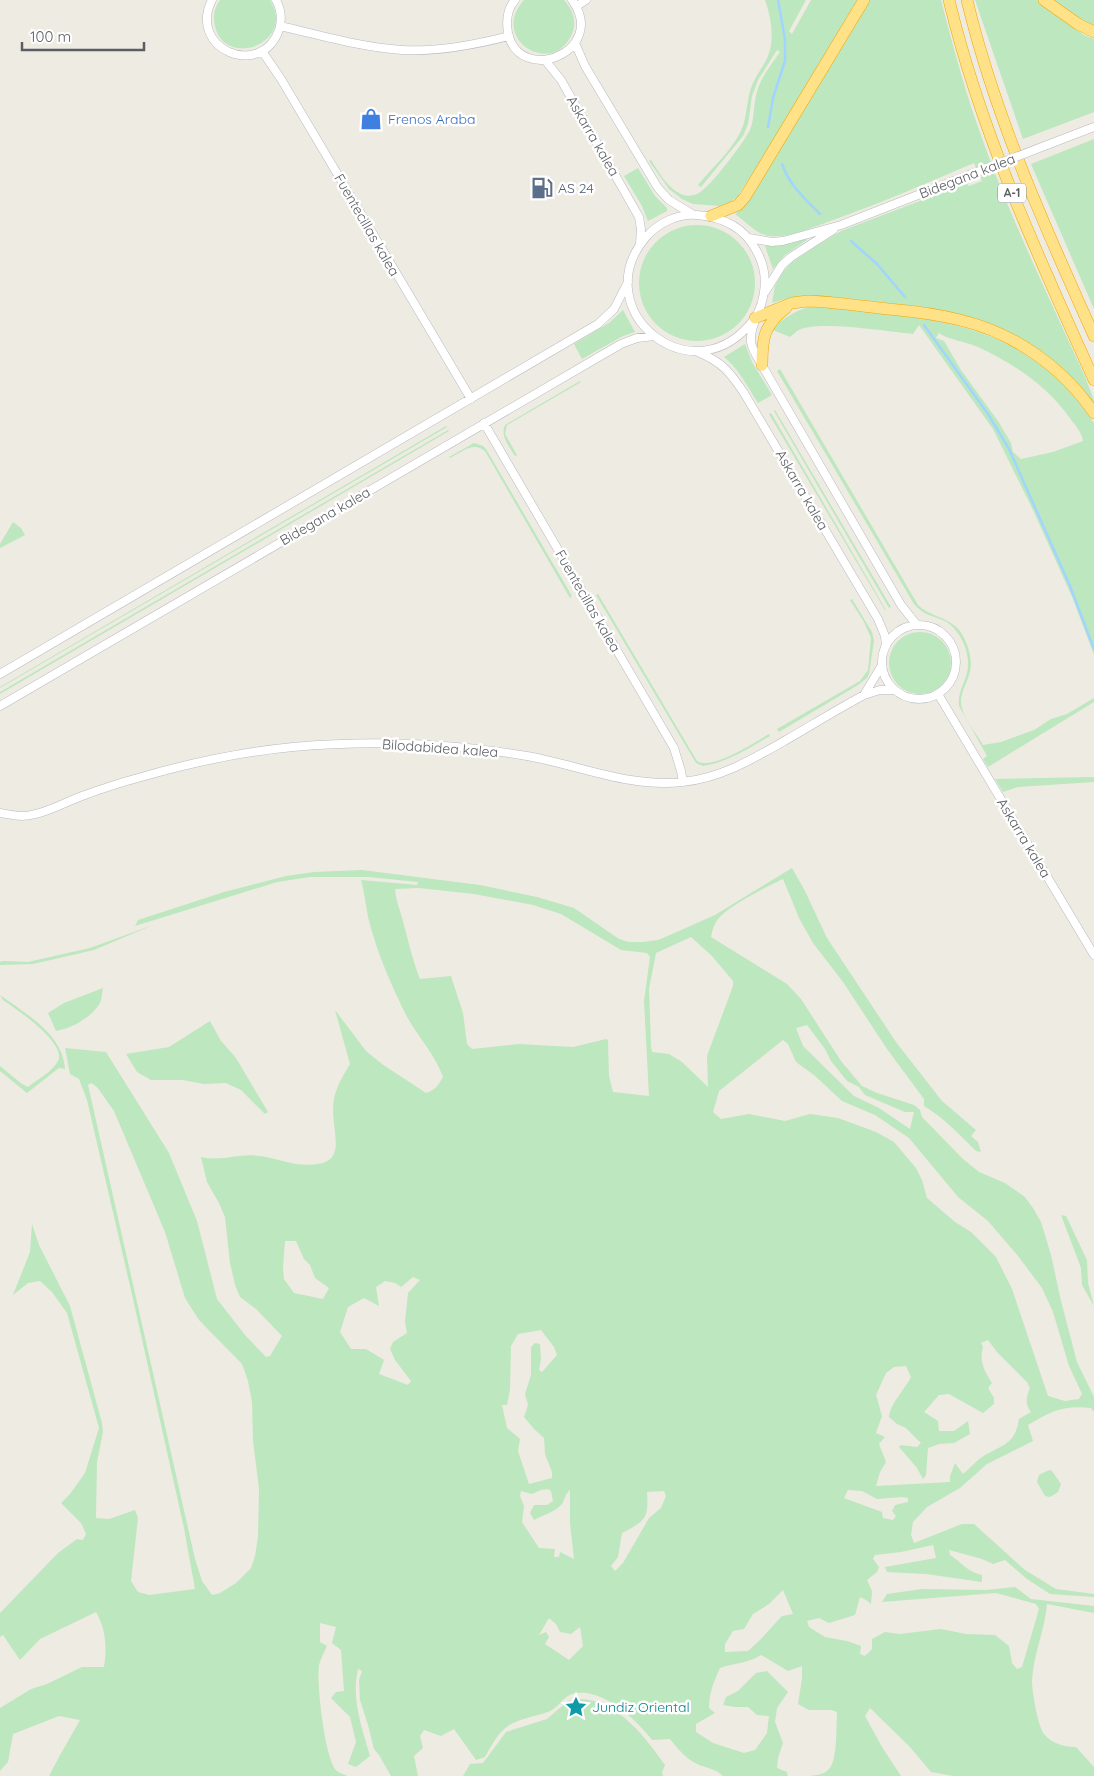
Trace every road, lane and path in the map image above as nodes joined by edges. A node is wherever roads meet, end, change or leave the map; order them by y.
1 (212, 0) edge
2 (276, 0) edge
3 (515, 0) edge
4 (586, 0) edge
5 (864, 0) edge
6 (949, 0) edge
7 (967, 0) edge
8 (1044, 0) edge
9 (574, 3) edge
10 (280, 26) junction
11 (1094, 32) edge
12 (509, 36) junction
13 (575, 43) junction
14 (262, 51) junction
15 (545, 60) junction
16 (1094, 127) edge
17 (692, 214) junction
18 (711, 216) junction
19 (841, 225) junction
20 (749, 238) junction
21 (640, 245) junction
22 (628, 282) junction
23 (764, 294) junction
24 (792, 303) junction
25 (755, 318) junction
26 (654, 336) junction
27 (1094, 336) edge
28 (696, 351) junction
29 (762, 365) junction
30 (1094, 380) edge
31 (471, 399) junction
32 (1094, 413) edge
33 (484, 423) junction
34 (917, 625) junction
35 (886, 646) junction
36 (882, 665) junction
37 (0, 674) edge
38 (894, 690) junction
39 (938, 694) junction
40 (864, 695) junction
41 (0, 706) edge
42 (683, 782) junction
43 (0, 813) edge
44 (1094, 955) edge

1 - 14 street
2 - 10 street
3 - 12 street
4 - 9 street
5 - 18 highway
6 - 30 highway, A-1
7 - 27 highway, A-1
8 - 11 highway
9 - 13 street
10 - 12 street
10 - 14 street
12 - 15 street
13 - 15 street
13 - 17 street, Askarra kalea
14 - 31 street, Fuentecillas kalea
15 - 21 street, Askarra kalea
16 - 19 street, Bidegana kalea, bridge
17 - 18 street
17 - 21 street
18 - 20 street
19 - 20 street, Bidegana kalea
19 - 23 street, Bidegana kalea
20 - 23 street
21 - 22 street
22 - 26 street
22 - 31 street, Bidegana kalea
23 - 25 street
24 - 25 highway
24 - 29 highway
24 - 32 highway
25 - 28 street
25 - 29 street, Askarra kalea
26 - 28 street
26 - 33 street, Bidegana kalea
28 - 35 street, Askarra kalea
29 - 34 street, Askarra kalea
31 - 37 street, Bidegana kalea
33 - 41 street, Bidegana kalea
33 - 42 street, Fuentecillas kalea
34 - 35 street
34 - 39 street
35 - 36 street
36 - 38 street
36 - 40 street, Bilodabidea kalea
38 - 39 street
38 - 40 street, Bilodabidea kalea
39 - 44 street, Askarra kalea
40 - 42 street, Bilodabidea kalea
42 - 43 street, Bilodabidea kalea

